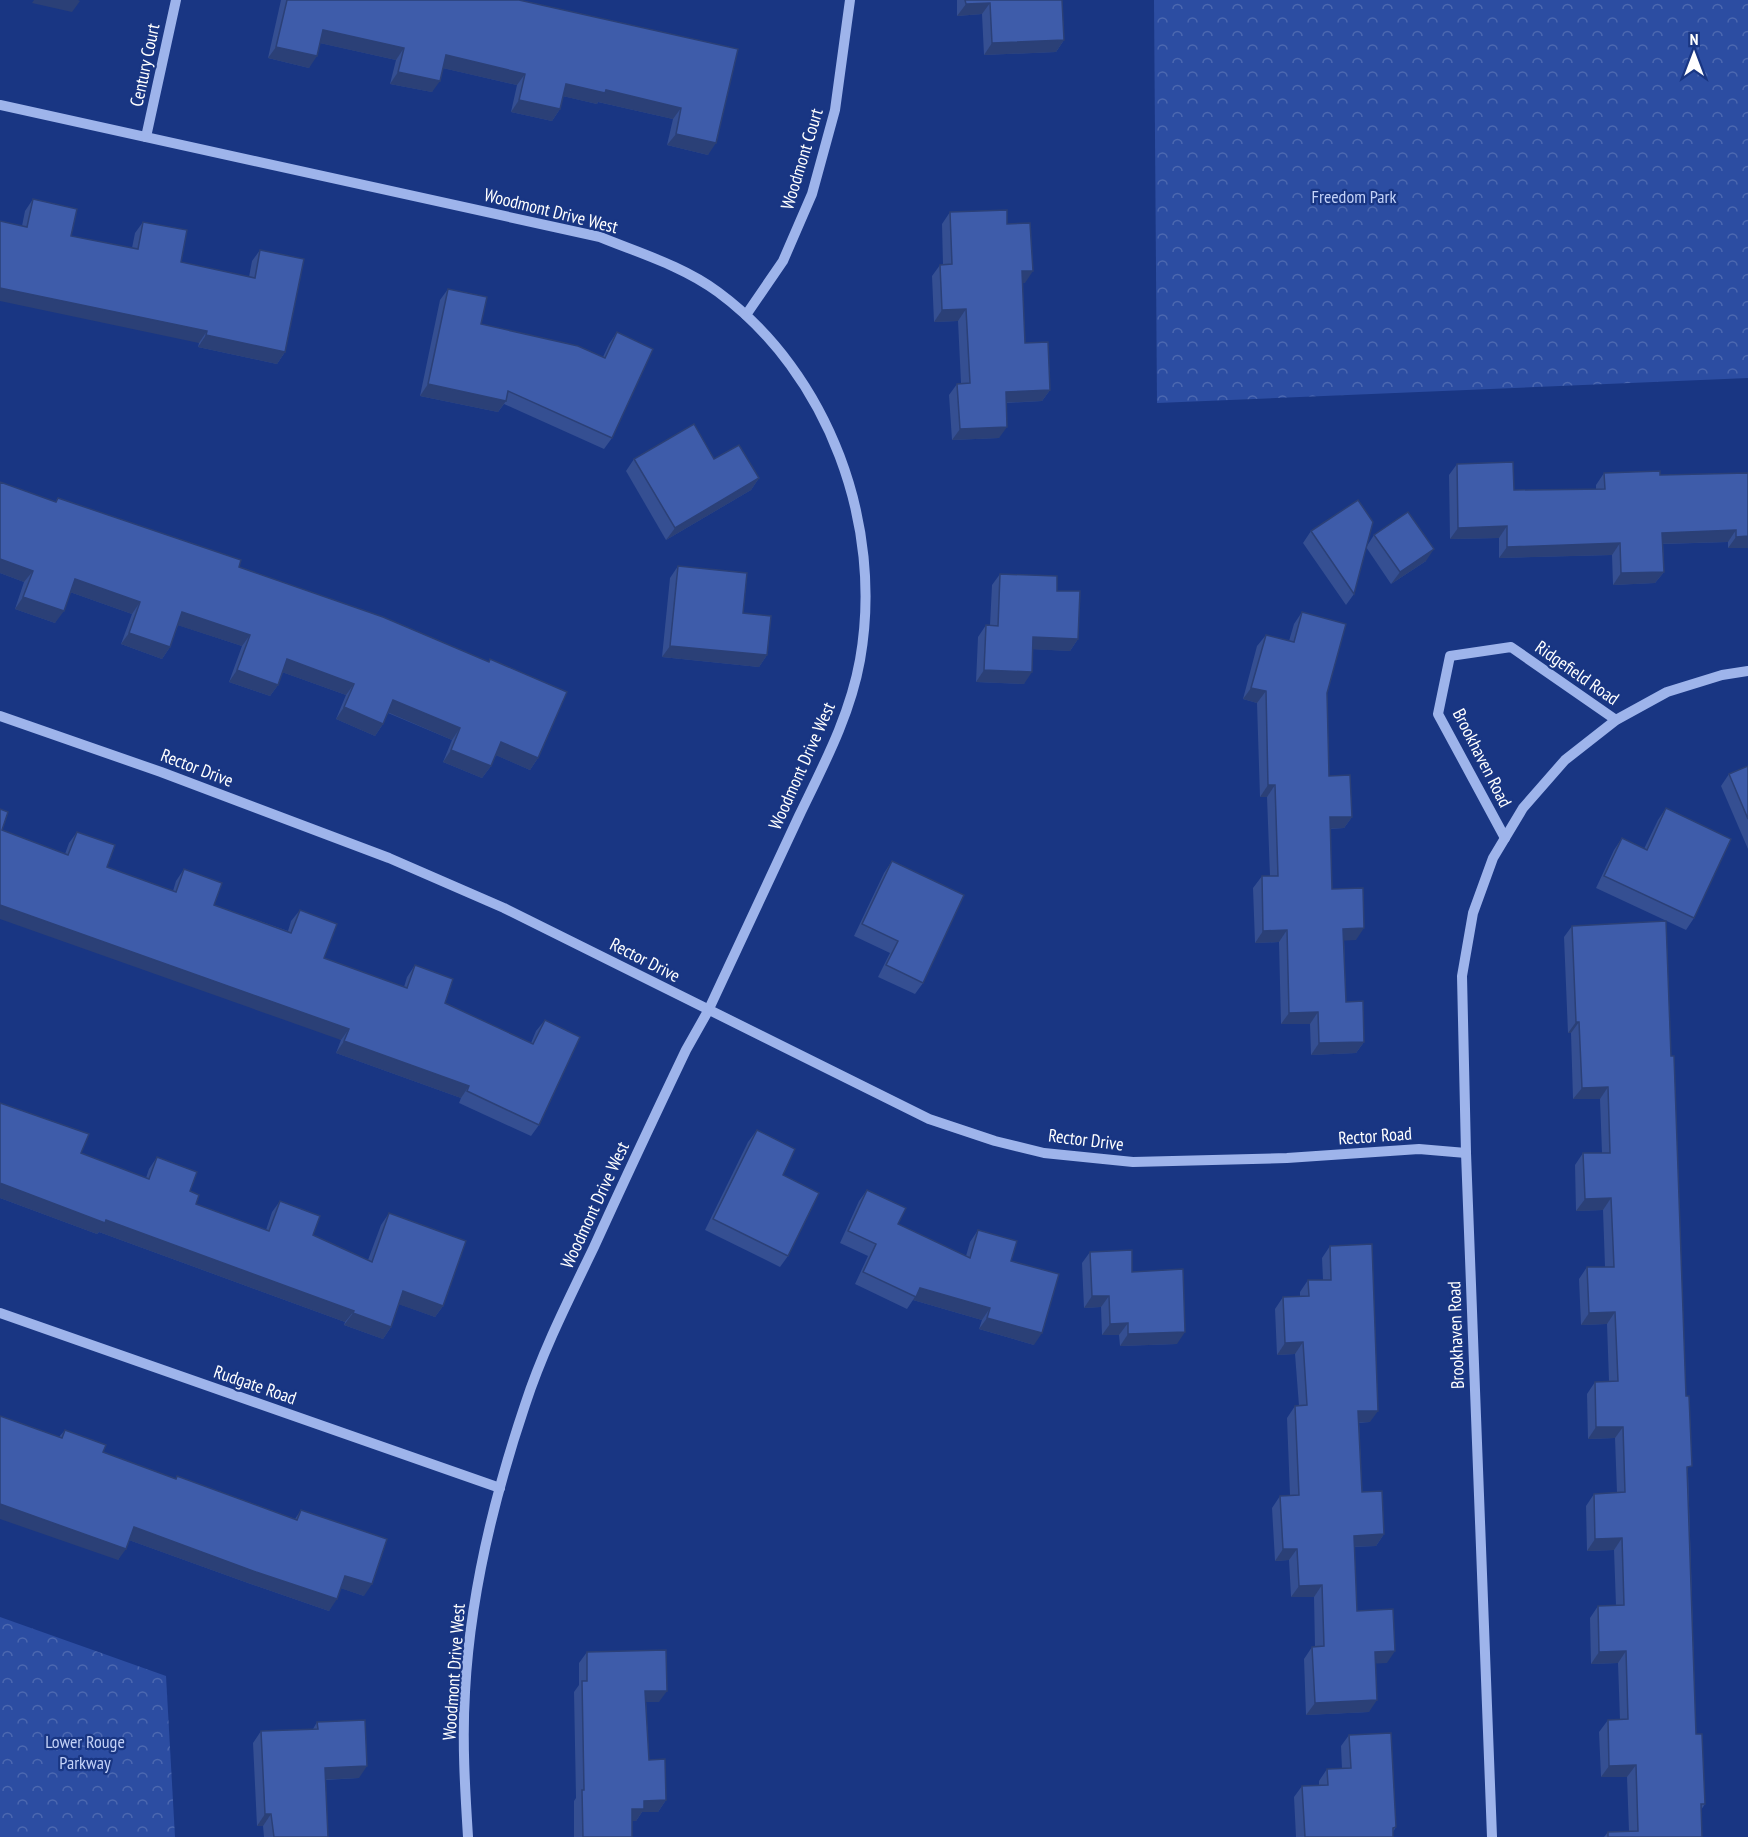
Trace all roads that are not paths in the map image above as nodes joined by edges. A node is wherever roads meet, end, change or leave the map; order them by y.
1 (176, 0) edge
2 (850, 0) edge
3 (0, 105) edge
4 (146, 137) junction
5 (746, 315) junction
6 (1450, 656) joint
7 (1748, 671) edge
8 (0, 716) edge
9 (1616, 720) junction
10 (1546, 781) joint
11 (1505, 838) junction
12 (708, 1011) junction
13 (1466, 1153) junction
14 (1287, 1158) joint
15 (0, 1313) edge
16 (500, 1488) junction
17 (468, 1837) edge
18 (1492, 1837) edge

1 - 4 street, Century Court
2 - 5 street, Woodmont Court
3 - 4 street, Woodmont Drive West
4 - 5 street, Woodmont Drive West
5 - 12 street, Woodmont Drive West
6 - 9 street, Ridgefield Road
6 - 11 street, Brookhaven Road
7 - 9 street, Ridgefield Road
8 - 12 street, Rector Drive
9 - 10 street, Ridgefield Road
10 - 11 street, Brookhaven Road
11 - 13 street, Brookhaven Road
12 - 14 street, Rector Drive
12 - 16 street, Woodmont Drive West
13 - 14 street, Rector Road
13 - 18 street, Brookhaven Road
15 - 16 street, Rudgate Road
16 - 17 street, Woodmont Drive West

